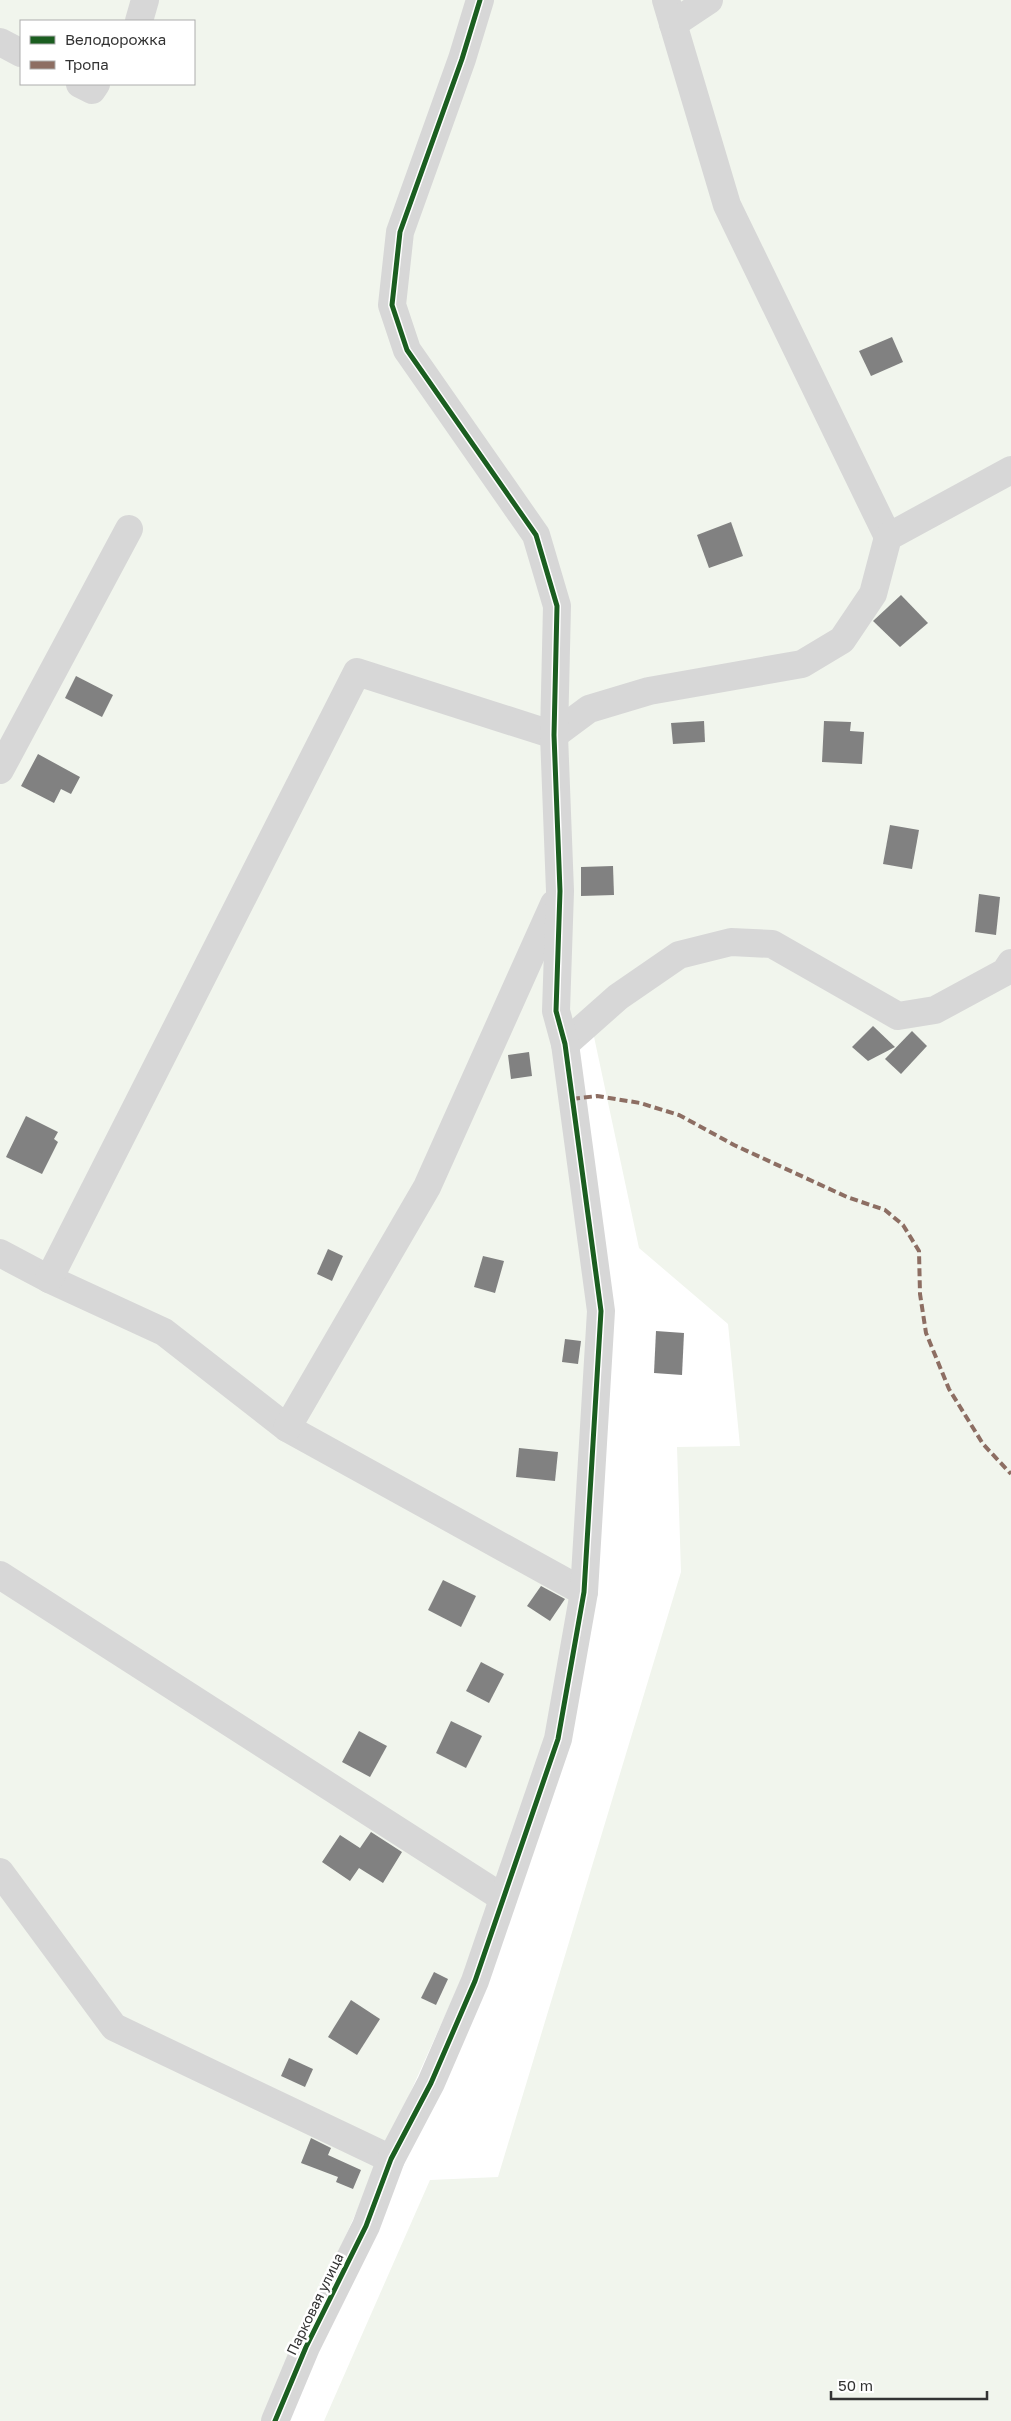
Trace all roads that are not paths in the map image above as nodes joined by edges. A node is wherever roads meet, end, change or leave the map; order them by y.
1 (145, 0) edge
2 (480, 0) edge
3 (709, 0) edge
4 (669, 12) edge
5 (139, 20) edge
6 (0, 42) edge
7 (20, 52) edge
8 (82, 85) edge
9 (95, 85) edge
10 (1011, 470) edge
11 (128, 529) dead end
12 (888, 537) junction
13 (554, 735) junction
14 (0, 770) edge
15 (560, 892) junction
16 (1011, 963) edge
17 (565, 1044) junction
18 (0, 1252) edge
19 (48, 1279) junction
20 (287, 1428) junction
21 (0, 1575) edge
22 (584, 1592) junction
23 (0, 1872) edge
24 (503, 1898) junction
25 (391, 2159) junction
26 (275, 2421) edge

1 - 5 street
2 - 13 street, Парковая улица
3 - 4 street
4 - 12 street
6 - 7 street
8 - 9 street
10 - 12 street
11 - 14 street
12 - 13 street
13 - 15 street, Парковая улица
13 - 19 street
15 - 17 street, Парковая улица
15 - 20 street
16 - 17 street
17 - 22 street, Парковая улица
18 - 19 street
19 - 20 street
20 - 22 street
21 - 24 street
22 - 24 street, Парковая улица
23 - 25 street
24 - 25 street, Парковая улица
25 - 26 street, Парковая улица

